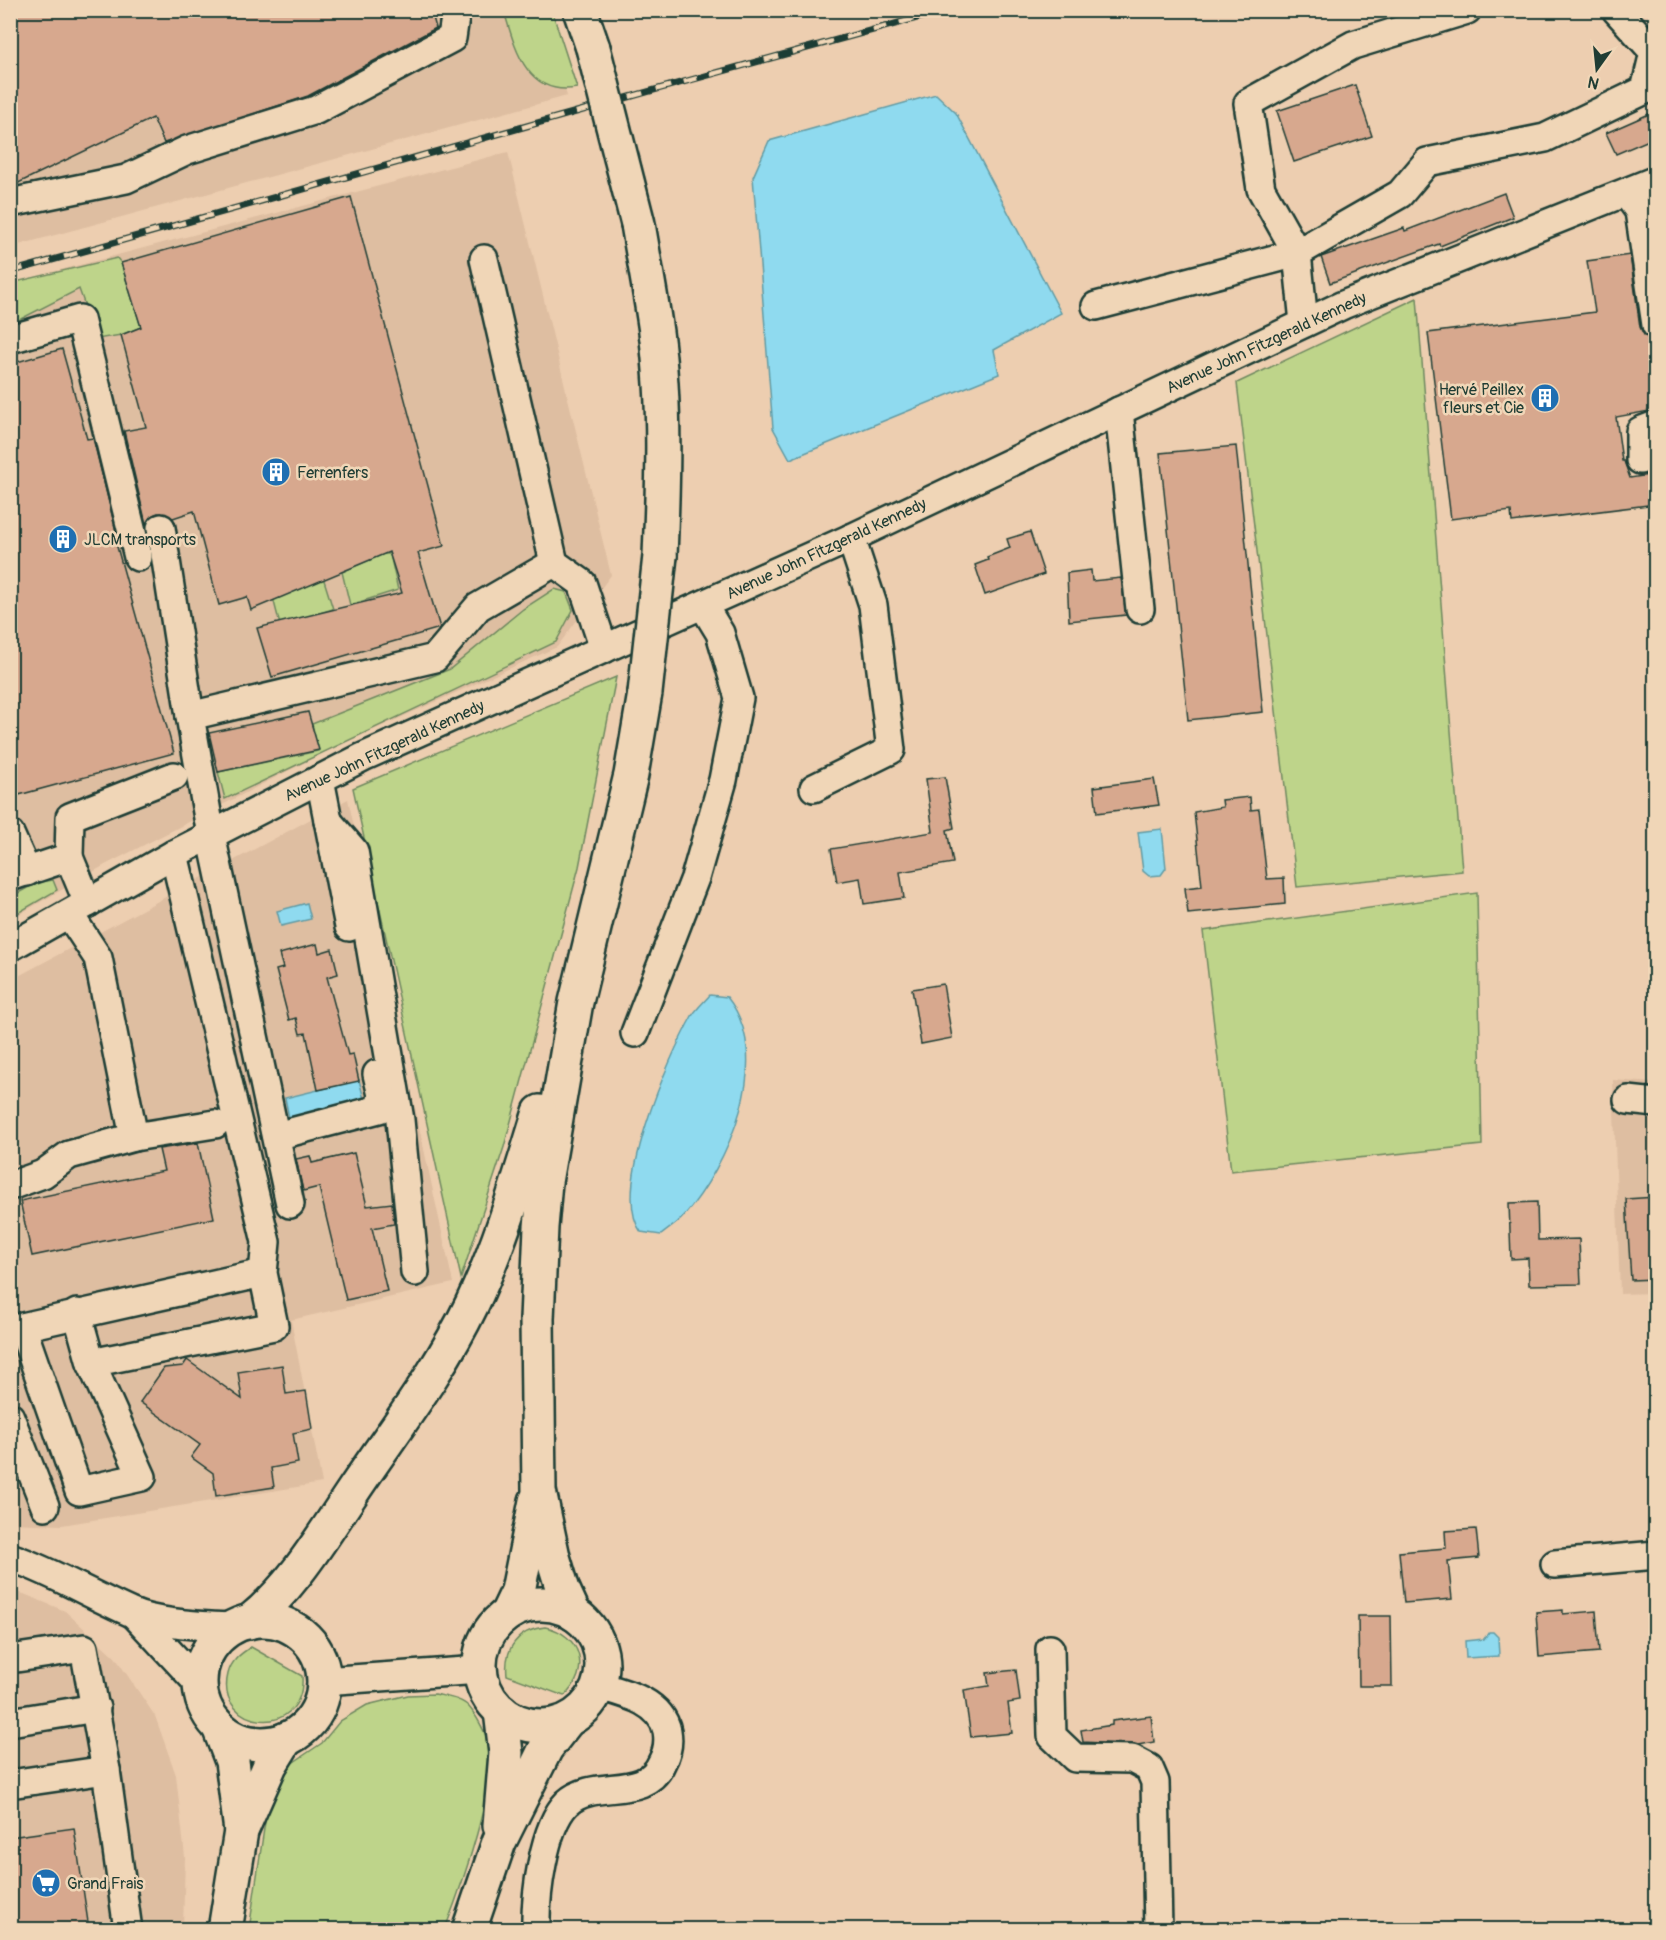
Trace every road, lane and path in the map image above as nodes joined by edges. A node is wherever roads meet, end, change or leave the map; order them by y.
1 (456, 10) edge
2 (580, 10) edge
3 (1467, 10) edge
4 (1616, 10) edge
5 (1656, 180) edge
6 (1626, 193) junction
7 (10, 203) edge
8 (1297, 253) junction
9 (484, 259) dead end
10 (1096, 306) dead end
11 (1304, 323) junction
12 (1656, 325) edge
13 (10, 339) edge
14 (1119, 411) junction
15 (1656, 425) edge
16 (1640, 460) dead end
17 (161, 528) dead end
18 (851, 538) junction
19 (138, 557) dead end
20 (554, 563) junction
21 (703, 604) junction
22 (1140, 609) dead end
23 (604, 649) junction
24 (190, 716) junction
25 (174, 776) dead end
26 (320, 779) junction
27 (814, 788) dead end
28 (328, 820) junction
29 (10, 834) edge
30 (211, 835) junction
31 (174, 854) junction
32 (69, 857) junction
33 (19, 875) edge
34 (79, 908) junction
35 (10, 947) edge
36 (576, 1002) junction
37 (635, 1033) dead end
38 (1628, 1100) dead end
39 (1656, 1103) edge
40 (215, 1124) dead end
41 (276, 1136) junction
42 (134, 1137) junction
43 (10, 1186) edge
44 (290, 1204) dead end
45 (415, 1272) dead end
46 (263, 1273) junction
47 (77, 1313) junction
48 (91, 1364) junction
49 (10, 1417) edge
50 (539, 1491) junction
51 (45, 1506) dead end
52 (1656, 1555) edge
53 (10, 1557) edge
54 (1555, 1563) dead end
55 (134, 1614) junction
56 (507, 1614) junction
57 (574, 1614) junction
58 (241, 1624) junction
59 (1050, 1650) dead end
60 (10, 1659) edge
61 (480, 1670) junction
62 (323, 1681) junction
63 (200, 1684) junction
64 (599, 1686) junction
65 (96, 1708) junction
66 (501, 1710) junction
67 (567, 1721) junction
68 (10, 1722) edge
69 (219, 1727) junction
70 (286, 1739) junction
71 (106, 1770) junction
72 (10, 1784) edge
73 (241, 1831) junction
74 (499, 1842) junction
75 (128, 1929) edge
76 (225, 1929) edge
77 (469, 1929) edge
78 (536, 1929) edge
79 (1158, 1929) edge

1 - 7 street
2 - 36 main road, bridge
3 - 8 street
4 - 8 street
5 - 6 street, Avenue John Fitzgerald Kennedy
6 - 11 street, Avenue John Fitzgerald Kennedy
6 - 12 street
8 - 10 street
8 - 11 street
9 - 20 street
11 - 14 street, Avenue John Fitzgerald Kennedy
13 - 19 street
14 - 18 street, Avenue John Fitzgerald Kennedy
14 - 22 street
15 - 16 street
17 - 24 street
18 - 21 street, Avenue John Fitzgerald Kennedy
18 - 27 street
20 - 23 street
20 - 24 street
21 - 23 street, Avenue John Fitzgerald Kennedy
21 - 37 street
23 - 26 street, Avenue John Fitzgerald Kennedy
24 - 30 street
25 - 32 street
26 - 28 street
26 - 30 street, Avenue John Fitzgerald Kennedy
28 - 41 street
28 - 45 street
29 - 33 street
30 - 31 street, Avenue John Fitzgerald Kennedy
30 - 41 street
31 - 34 street, Avenue John Fitzgerald Kennedy
31 - 46 street
32 - 33 street
32 - 34 street
34 - 35 street, Avenue John Fitzgerald Kennedy
34 - 42 street
36 - 50 main road
36 - 58 main road
38 - 39 street
40 - 42 street
41 - 44 street
42 - 43 street
46 - 47 street
46 - 48 street
47 - 48 street
47 - 48 street
49 - 51 street
50 - 56 main road
50 - 57 main road
52 - 54 street
53 - 55 street
55 - 58 street
55 - 63 street
56 - 57 main road
56 - 61 main road
57 - 64 main road
58 - 62 main road
58 - 63 main road
59 - 79 street
60 - 65 street
61 - 62 street
61 - 66 main road
62 - 70 main road
63 - 69 main road
64 - 67 main road
64 - 78 street
65 - 68 street
65 - 71 street
66 - 67 main road
66 - 74 main road
67 - 74 main road
69 - 70 main road
69 - 73 main road
70 - 73 main road
71 - 72 street
71 - 75 street
73 - 76 main road
74 - 77 main road

